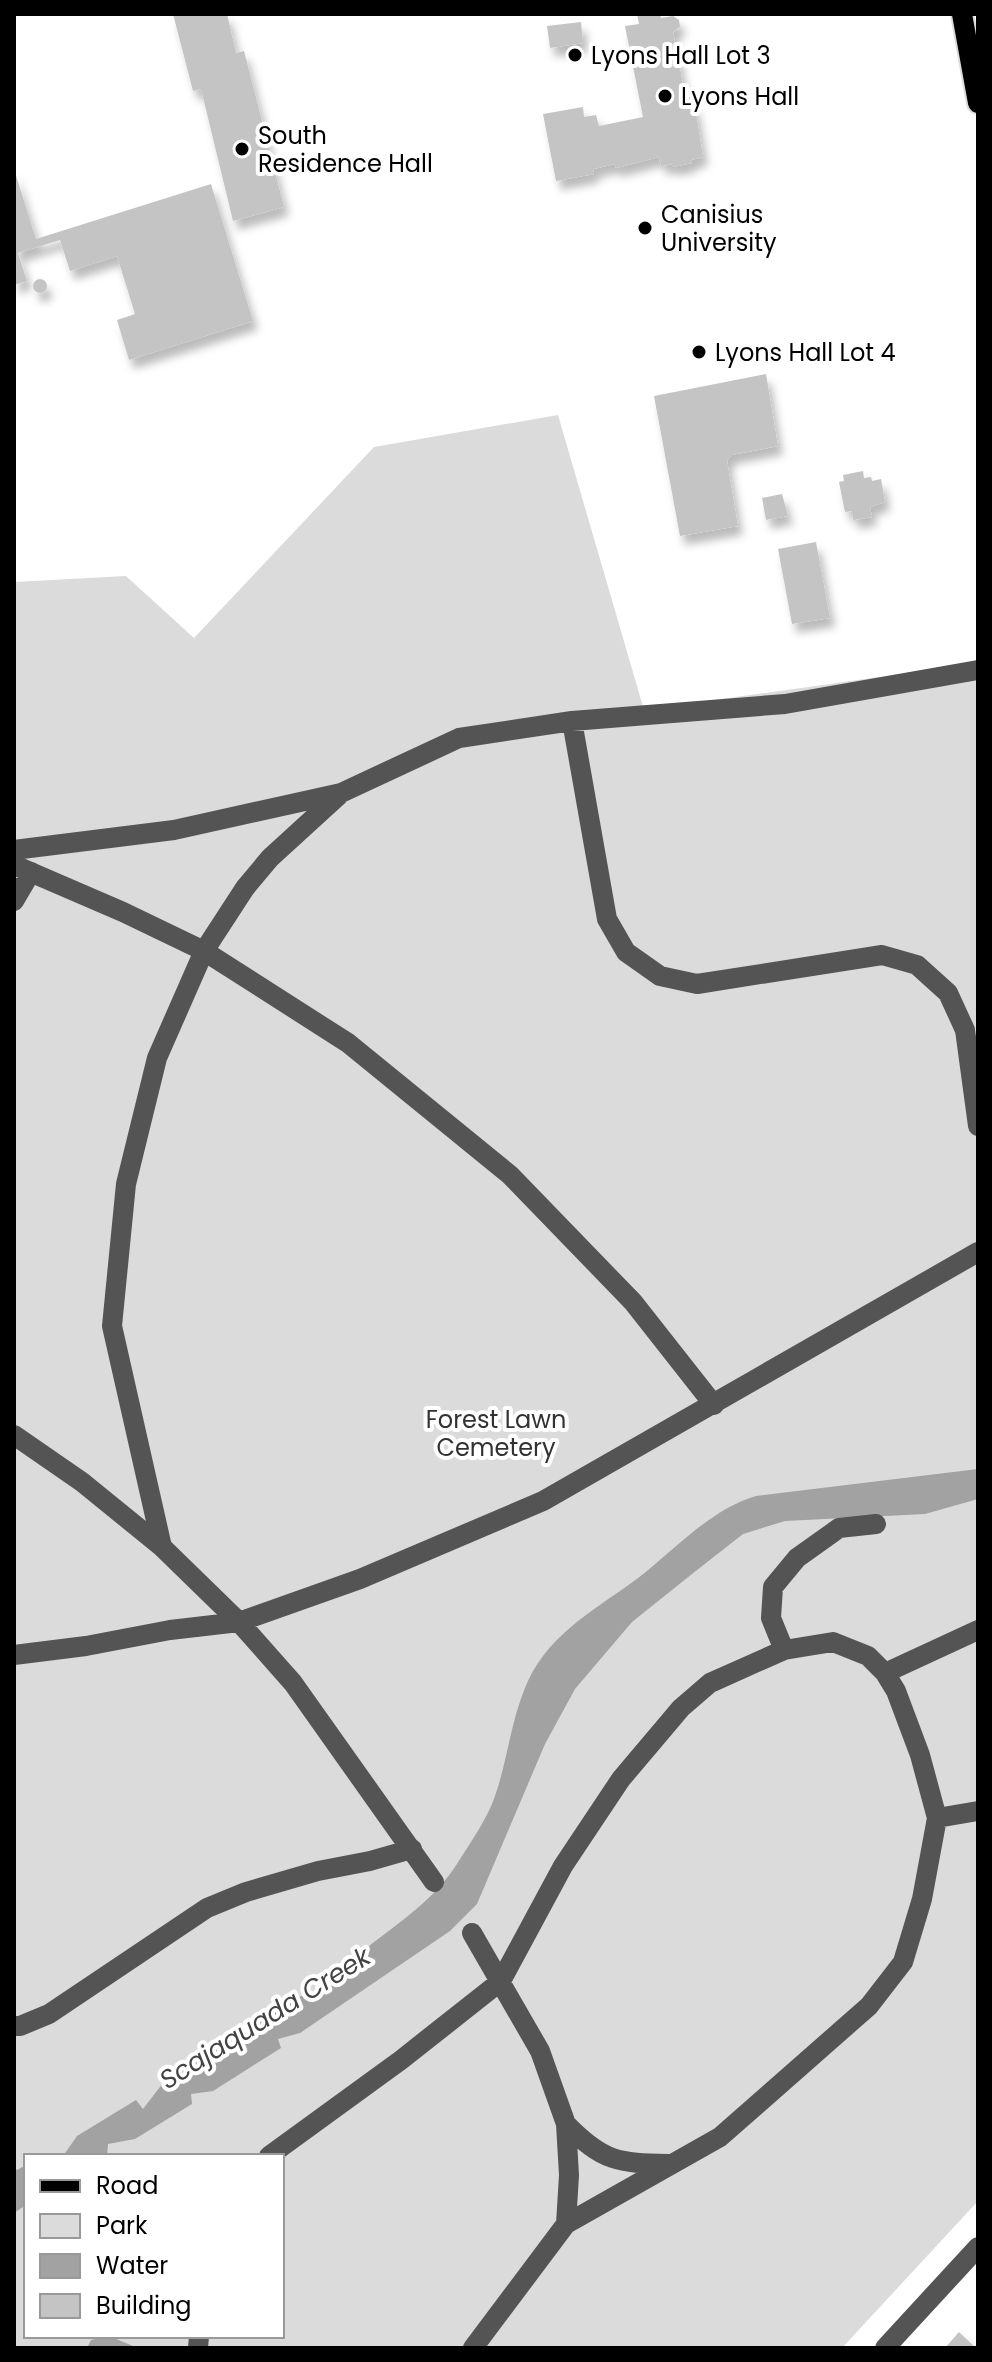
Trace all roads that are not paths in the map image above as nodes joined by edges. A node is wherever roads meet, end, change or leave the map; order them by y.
1 (962, 14) edge
2 (978, 103) edge
3 (978, 670) edge
4 (572, 721) junction
5 (341, 793) junction
6 (14, 850) edge
7 (23, 868) edge
8 (14, 901) edge
9 (204, 951) junction
10 (978, 1126) edge
11 (978, 1252) edge
12 (714, 1405) junction
13 (14, 1435) edge
14 (876, 1524) dead end
15 (162, 1547) junction
16 (239, 1622) junction
17 (978, 1630) edge
18 (784, 1650) junction
19 (14, 1655) edge
20 (885, 1673) junction
21 (978, 1811) edge
22 (937, 1818) junction
23 (412, 1849) junction
24 (434, 1882) dead end
25 (472, 1933) dead end
26 (501, 1981) junction
27 (14, 2026) edge
28 (566, 2124) junction
29 (270, 2154) edge
30 (673, 2164) junction
31 (566, 2224) junction
32 (978, 2247) edge
33 (473, 2348) edge
34 (885, 2348) edge

1 - 2 main road
3 - 4 street
4 - 5 street
4 - 10 street
5 - 6 street
5 - 9 street
7 - 8 street
7 - 9 street
9 - 12 street
9 - 15 street
11 - 12 street
12 - 16 street
13 - 15 street
14 - 18 street
15 - 16 street
16 - 19 street
16 - 23 street
17 - 20 street
18 - 20 street
18 - 26 street
20 - 22 street
21 - 22 street
22 - 30 street
23 - 24 street
23 - 27 street
25 - 26 street
26 - 28 street
26 - 29 street
28 - 30 street
28 - 31 street
30 - 31 street
31 - 33 street
32 - 34 street

